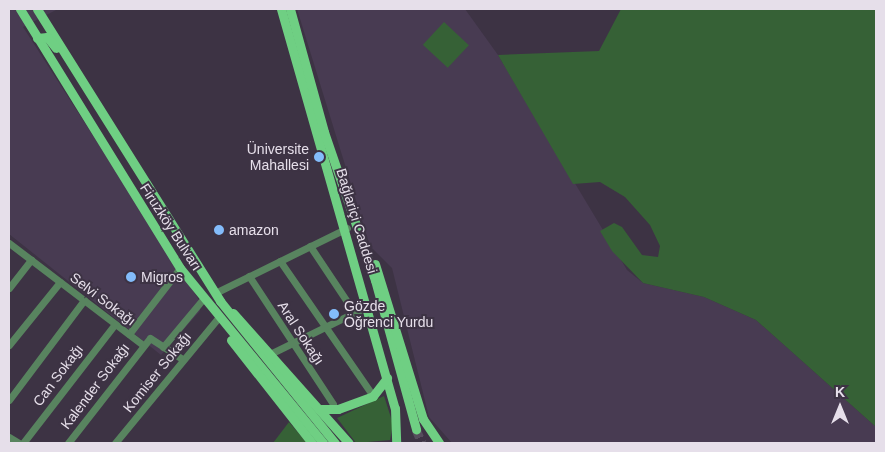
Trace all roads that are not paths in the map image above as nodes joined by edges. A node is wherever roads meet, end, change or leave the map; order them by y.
1 (20, 9) edge
2 (38, 9) edge
3 (281, 9) edge
4 (290, 9) edge
5 (37, 38) junction
6 (297, 51) junction
7 (77, 72) junction
8 (347, 228) junction
9 (9, 243) edge
10 (310, 246) junction
11 (365, 249) junction
12 (31, 260) junction
13 (280, 261) junction
14 (180, 268) junction
15 (249, 276) junction
16 (60, 282) junction
17 (9, 288) edge
18 (217, 297) junction
19 (203, 299) junction
20 (84, 300) junction
21 (368, 306) junction
22 (354, 312) junction
23 (218, 318) junction
24 (115, 324) junction
25 (323, 328) junction
26 (129, 334) junction
27 (293, 343) junction
28 (142, 345) junction
29 (9, 346) edge
30 (163, 347) junction
31 (272, 353) junction
32 (182, 359) junction
33 (387, 377) junction
34 (373, 396) junction
35 (9, 400) edge
36 (333, 404) dead end
37 (321, 409) junction
38 (416, 429) tunnel mouth
39 (9, 437) edge
40 (21, 443) edge
41 (68, 443) edge
42 (116, 443) edge
43 (312, 443) edge
44 (323, 443) edge
45 (335, 443) edge
46 (349, 443) edge
47 (396, 443) edge
48 (439, 443) edge

1 - 5 main road, Firuzköy Bulvarı
2 - 7 main road, Firuzköy Bulvarı
3 - 6 main road, Bağlariçi Caddesi
4 - 6 main road, Bağlariçi Caddesi
5 - 7 main road
5 - 14 main road, Firuzköy Bulvarı
6 - 8 main road, Bağlariçi Caddesi
6 - 11 main road, Bağlariçi Caddesi
7 - 18 main road, Firuzköy Bulvarı
8 - 10 street
8 - 21 main road, Bağlariçi Caddesi
9 - 12 street, Selvi Sokağı
10 - 13 street
10 - 22 street
11 - 38 main road, Bağlariçi Caddesi
11 - 48 main road
12 - 16 street, Selvi Sokağı
12 - 17 street
13 - 15 street
13 - 25 street
14 - 19 main road, Firuzköy Bulvarı
14 - 26 street
15 - 18 street
15 - 27 street, Aral Sokağı
16 - 20 street, Selvi Sokağı
16 - 29 street
18 - 31 main road
18 - 45 main road, Firuzköy Bulvarı
19 - 23 main road, Firuzköy Bulvarı
19 - 30 street
20 - 24 street, Selvi Sokağı
20 - 35 street
21 - 22 street
21 - 33 main road, Bağlariçi Caddesi
22 - 25 street
23 - 32 street, Komiser Sokağı
23 - 43 main road
23 - 44 main road, Firuzköy Bulvarı
24 - 26 street, Selvi Sokağı
24 - 40 street, Can Sokağı
25 - 27 street
25 - 34 street
26 - 28 street, Selvi Sokağı
27 - 31 street
27 - 36 street, Aral Sokağı
28 - 30 street, Selvi Sokağı
28 - 41 street, Kalender Sokağı
30 - 32 street, Selvi Sokağı
31 - 37 main road
32 - 42 street, Komiser Sokağı
33 - 34 main road
33 - 47 main road, Bağlariçi Caddesi
34 - 37 main road
37 - 46 main road
39 - 40 street, Can Sokağı

